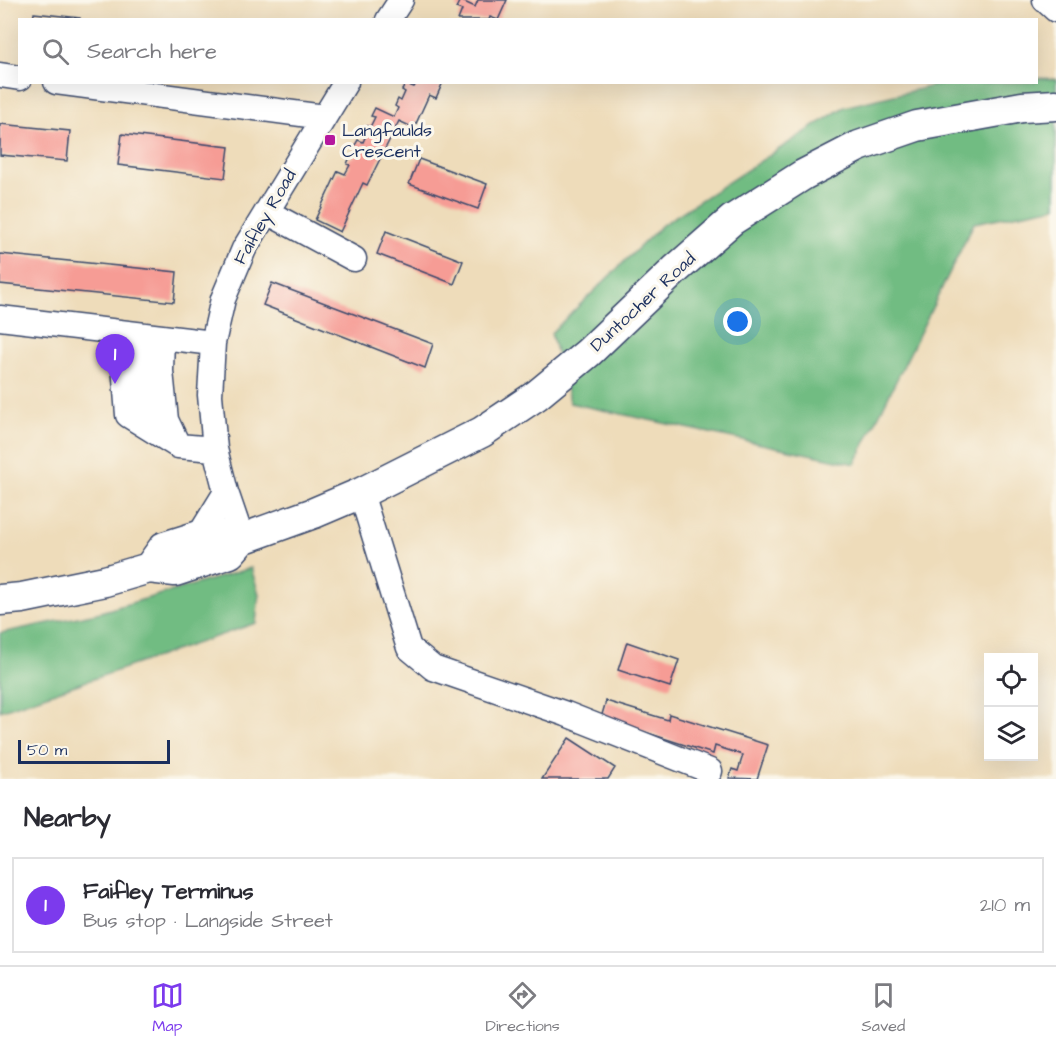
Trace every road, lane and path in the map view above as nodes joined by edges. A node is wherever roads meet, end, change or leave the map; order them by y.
1 (1045, 0) edge
2 (1056, 10) edge
3 (0, 75) edge
4 (18, 78) edge
5 (71, 84) edge
6 (345, 84) edge
7 (1056, 105) edge
8 (324, 117) junction
9 (267, 212) junction
10 (354, 259) dead end
11 (0, 318) edge
12 (162, 338) junction
13 (213, 343) junction
14 (178, 446) junction
15 (215, 450) junction
16 (226, 492) junction
17 (361, 493) junction
18 (199, 536) junction
19 (242, 538) junction
20 (149, 568) junction
21 (0, 600) edge
22 (710, 771) dead end

1 - 2 street
3 - 4 street
5 - 8 street
6 - 8 street, Faifley Road
7 - 17 main road, Duntocher Road
8 - 9 street, Faifley Road
9 - 10 street
9 - 13 street, Faifley Road
11 - 12 street
12 - 13 street
12 - 14 street
12 - 14 street
13 - 15 street, Faifley Road
14 - 15 street
15 - 16 street, Faifley Road
16 - 18 street
16 - 19 street, Faifley Road
17 - 19 main road, Duntocher Road
17 - 22 street
18 - 19 main road
18 - 20 main road
19 - 20 main road
20 - 21 main road

